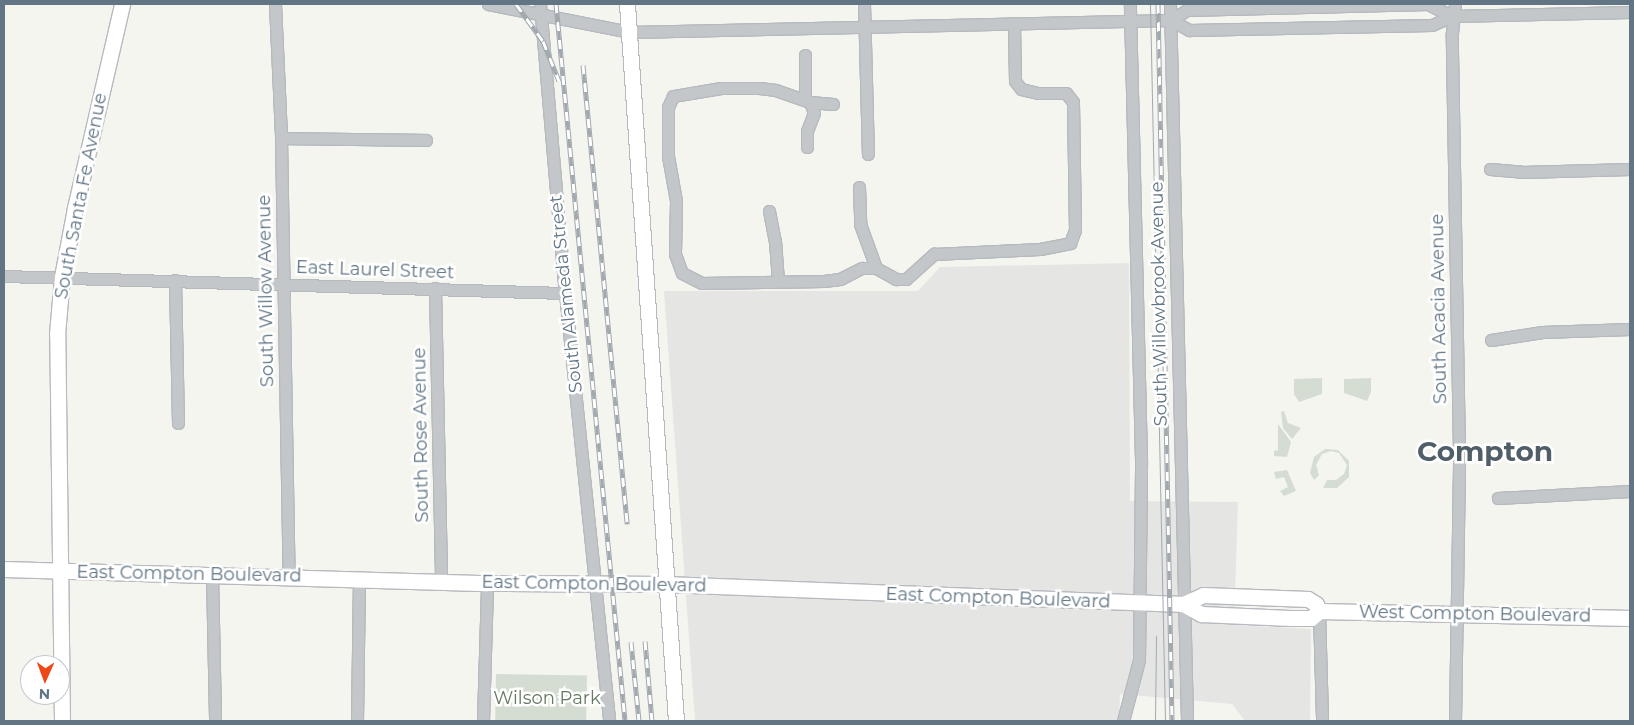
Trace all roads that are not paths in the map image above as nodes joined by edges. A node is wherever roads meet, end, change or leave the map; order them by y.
1 (122, 4) edge
2 (275, 4) edge
3 (488, 4) edge
4 (627, 4) edge
5 (864, 4) edge
6 (1130, 4) edge
7 (1170, 4) edge
8 (1455, 4) edge
9 (540, 9) edge
10 (1630, 12) edge
11 (1452, 16) junction
12 (1131, 20) junction
13 (1171, 20) junction
14 (1014, 23) junction
15 (865, 27) junction
16 (630, 32) junction
17 (805, 55) dead end
18 (808, 100) junction
19 (833, 104) dead end
20 (281, 138) junction
21 (426, 140) dead end
22 (806, 147) dead end
23 (868, 154) dead end
24 (1490, 168) dead end
25 (1630, 169) edge
26 (859, 186) dead end
27 (768, 211) dead end
28 (876, 268) junction
29 (4, 276) edge
30 (62, 277) junction
31 (175, 280) junction
32 (778, 281) junction
33 (283, 285) junction
34 (435, 288) junction
35 (565, 293) junction
36 (1630, 329) edge
37 (1491, 340) dead end
38 (178, 423) dead end
39 (1630, 491) edge
40 (1498, 498) dead end
41 (4, 569) edge
42 (60, 571) junction
43 (212, 574) junction
44 (289, 577) junction
45 (359, 579) junction
46 (441, 582) junction
47 (487, 583) junction
48 (597, 583) junction
49 (665, 584) junction
50 (1140, 603) junction
51 (1183, 604) junction
52 (1319, 611) junction
53 (1457, 614) junction
54 (1630, 618) edge
55 (62, 721) edge
56 (215, 721) edge
57 (357, 721) edge
58 (483, 721) edge
59 (609, 721) edge
60 (676, 721) edge
61 (1123, 721) edge
62 (1187, 721) edge
63 (1322, 721) edge
64 (1455, 721) edge

1 - 30 main road, South Santa Fe Avenue
2 - 20 street, South Willow Avenue
3 - 9 street
4 - 16 main road
5 - 15 street
6 - 12 street, South Willowbrook Avenue
7 - 13 street, South Willowbrook Avenue
8 - 11 street, South Acacia Avenue
9 - 16 street
9 - 35 street, South Alameda Street
10 - 11 street
11 - 13 street
11 - 13 street
11 - 53 street, South Acacia Avenue
12 - 13 street
12 - 14 street
12 - 50 street, South Willowbrook Avenue
13 - 51 street, South Willowbrook Avenue
14 - 15 street
14 - 28 street
15 - 16 street
15 - 23 street
16 - 49 main road
17 - 18 street
18 - 19 street
18 - 22 street
18 - 32 street
20 - 21 street
20 - 33 street, South Willow Avenue
24 - 25 street
26 - 28 street
27 - 32 street
28 - 32 street
29 - 30 street, East Laurel Street
30 - 31 street, East Laurel Street
30 - 42 main road, South Santa Fe Avenue
31 - 33 street, East Laurel Street
31 - 38 street
33 - 34 street, East Laurel Street
33 - 44 street, South Willow Avenue
34 - 35 street, East Laurel Street
34 - 46 street, South Rose Avenue
35 - 48 street, South Alameda Street
36 - 37 street
39 - 40 street
41 - 42 main road, East Compton Boulevard
42 - 43 main road, East Compton Boulevard
42 - 55 main road, South Santa Fe Avenue
43 - 44 main road, East Compton Boulevard
43 - 56 street
44 - 45 main road, East Compton Boulevard
45 - 46 main road, East Compton Boulevard
45 - 57 street
46 - 47 main road, East Compton Boulevard
47 - 48 main road, East Compton Boulevard
47 - 58 street
48 - 49 main road, East Compton Boulevard
48 - 59 street, South Alameda Street
49 - 50 main road, East Compton Boulevard
49 - 60 main road
50 - 51 main road, East Compton Boulevard
50 - 61 street, South Willowbrook Avenue
51 - 52 main road
51 - 62 street, South Willowbrook Avenue
52 - 53 main road, West Compton Boulevard
52 - 63 street
53 - 54 main road, West Compton Boulevard
53 - 64 street, South Acacia Avenue

